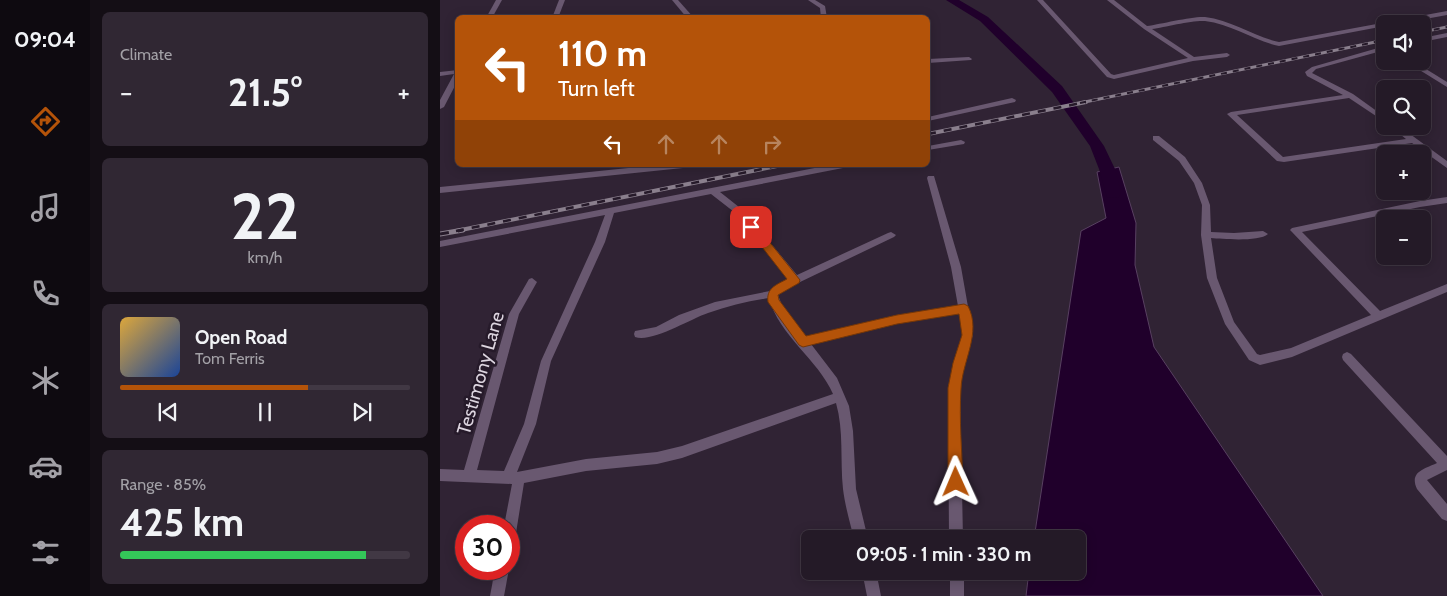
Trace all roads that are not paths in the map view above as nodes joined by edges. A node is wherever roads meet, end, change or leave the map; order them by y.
1 (499, 0) edge
2 (562, 0) edge
3 (675, 0) edge
4 (811, 0) edge
5 (1040, 0) edge
6 (1110, 0) edge
7 (1447, 13) edge
8 (491, 15) edge
9 (556, 15) edge
10 (688, 15) edge
11 (824, 15) edge
12 (1431, 16) edge
13 (1376, 26) edge
14 (1146, 28) junction
15 (1447, 34) edge
16 (1431, 38) edge
17 (1376, 51) edge
18 (1227, 55) dead end
19 (969, 59) dead end
20 (1193, 59) junction
21 (930, 60) edge
22 (1423, 70) edge
23 (440, 74) edge
24 (455, 74) edge
25 (455, 78) edge
26 (1447, 85) edge
27 (1350, 96) junction
28 (1012, 100) dead end
29 (440, 107) edge
30 (1376, 114) edge
31 (930, 119) edge
32 (1407, 135) edge
33 (1156, 138) dead end
34 (1414, 140) junction
35 (961, 142) dead end
36 (930, 148) edge
37 (1447, 166) edge
38 (664, 167) edge
39 (833, 167) edge
40 (931, 178) dead end
41 (440, 190) edge
42 (714, 192) junction
43 (1447, 200) edge
44 (610, 212) junction
45 (1206, 234) junction
46 (1263, 234) dead end
47 (891, 235) dead end
48 (440, 244) edge
49 (795, 280) junction
50 (532, 282) dead end
51 (1447, 288) edge
52 (773, 294) junction
53 (964, 309) junction
54 (1378, 316) junction
55 (639, 334) dead end
56 (803, 342) junction
57 (1347, 357) dead end
58 (840, 396) junction
59 (1447, 464) edge
60 (440, 474) edge
61 (469, 476) junction
62 (513, 478) junction
63 (1447, 514) edge
64 (510, 515) edge
65 (859, 530) edge
66 (956, 530) edge
67 (500, 580) edge
68 (871, 580) edge
69 (957, 580) edge
70 (497, 596) edge
71 (874, 596) edge
72 (957, 596) edge

1 - 8 street
2 - 9 street
3 - 10 street
4 - 11 street
5 - 20 street
6 - 14 street
7 - 12 street
13 - 14 street
14 - 20 street
15 - 16 street
17 - 27 street
18 - 20 street
19 - 21 street
22 - 26 street
23 - 24 street
25 - 29 street
27 - 30 street
27 - 34 street
28 - 31 street
32 - 34 street
33 - 45 street
34 - 37 street
35 - 36 street
38 - 41 street
39 - 42 street
40 - 53 street
42 - 44 street
42 - 49 street
43 - 54 street
44 - 48 street
44 - 62 street
45 - 46 street
45 - 54 street
47 - 49 street
49 - 52 street
50 - 61 street, Testimony Lane
51 - 54 street
52 - 55 street
52 - 56 street
53 - 56 street
53 - 66 street
56 - 58 street
57 - 59 street
58 - 62 street
58 - 65 street
59 - 63 street
60 - 61 street
61 - 62 street
62 - 64 street
67 - 70 street
68 - 71 street
69 - 72 street

